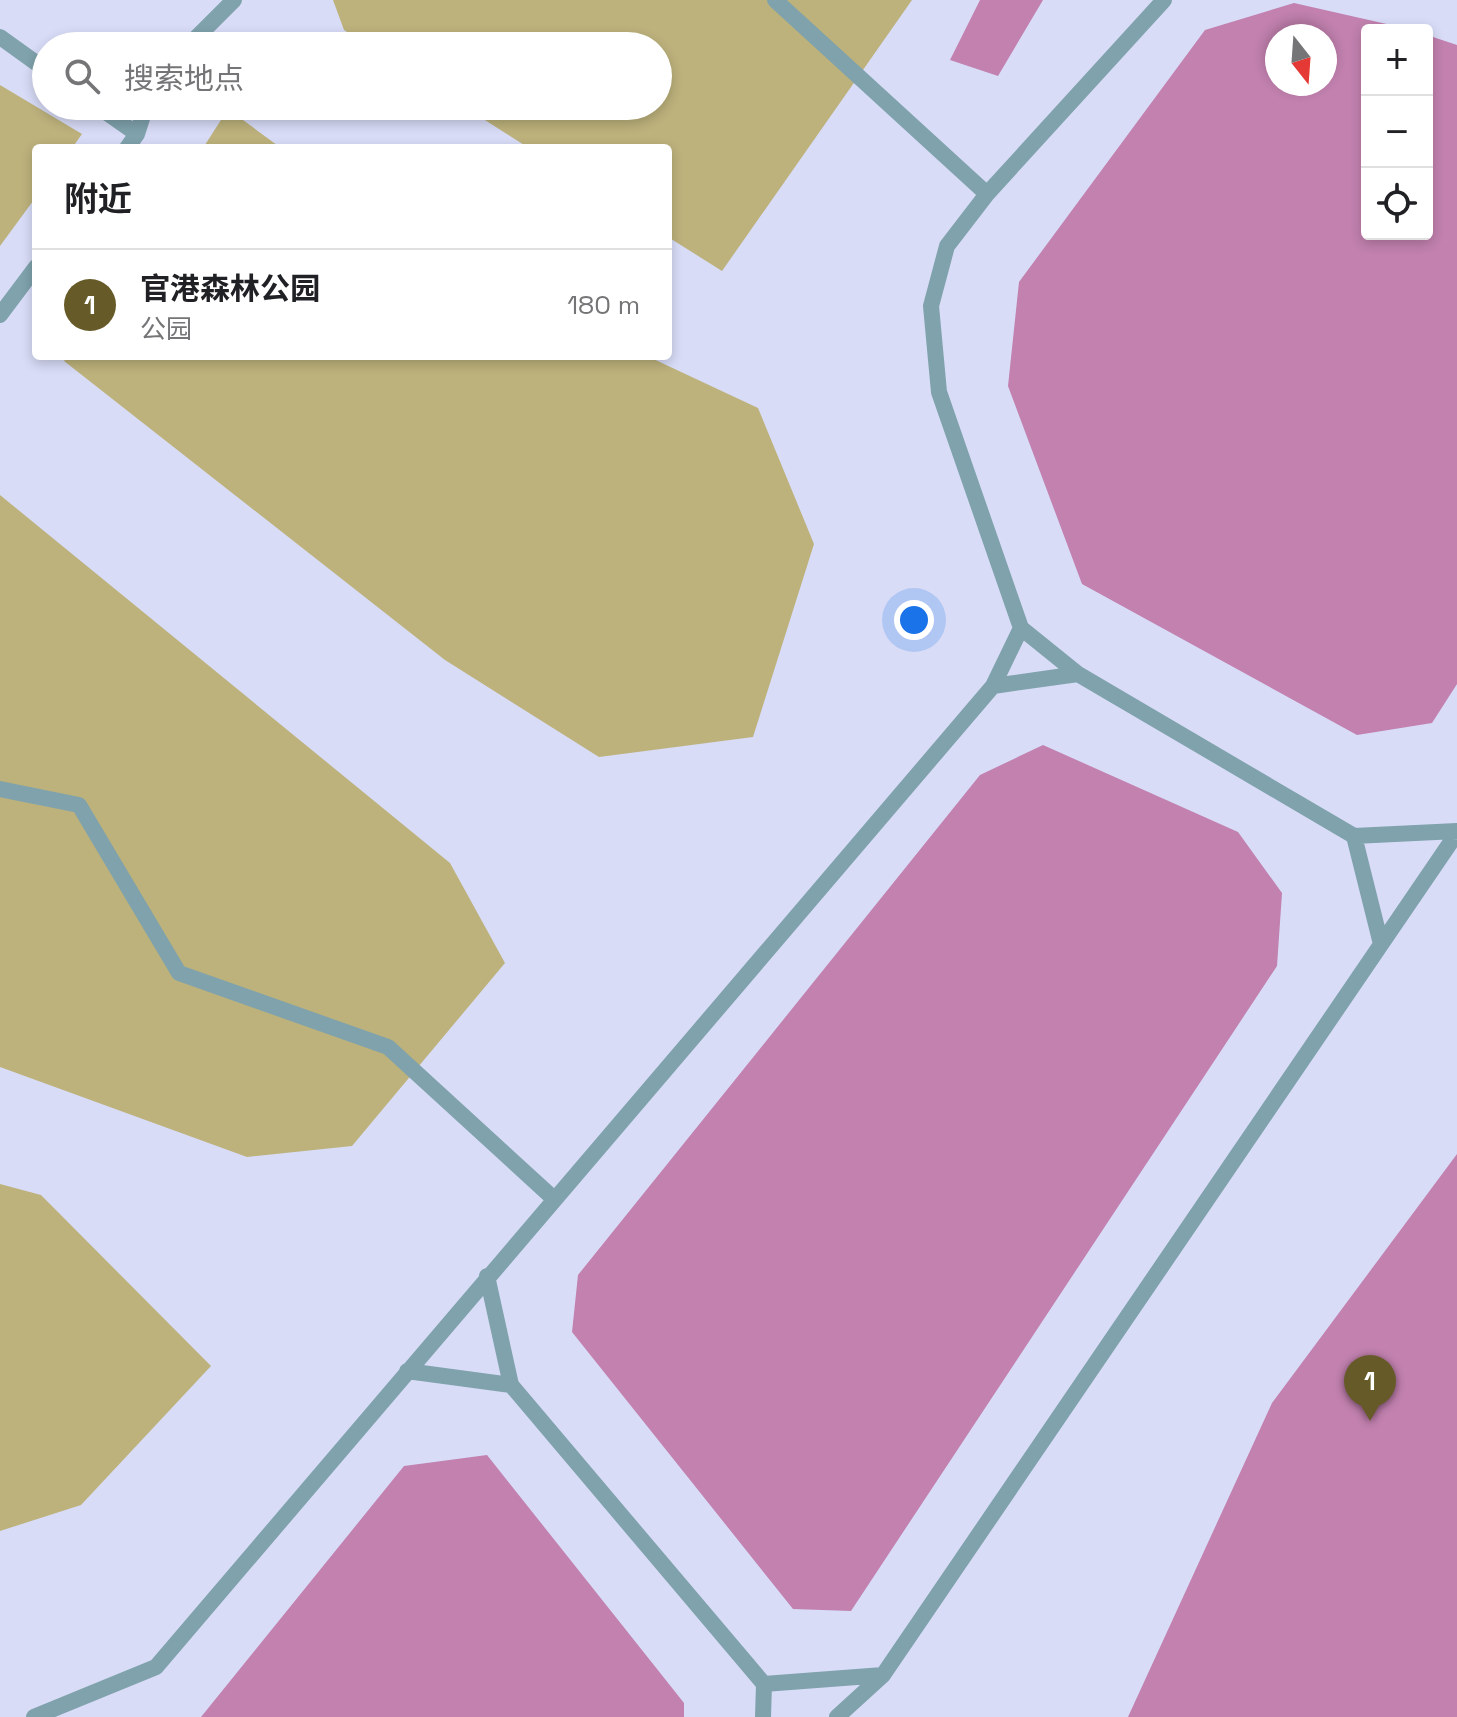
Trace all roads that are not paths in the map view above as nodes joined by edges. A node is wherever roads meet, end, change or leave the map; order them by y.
1 (234, 0) edge
2 (775, 0) edge
3 (1164, 0) edge
4 (202, 32) edge
5 (0, 37) edge
6 (32, 60) edge
7 (111, 120) edge
8 (140, 120) edge
9 (132, 141) edge
10 (987, 194) junction
11 (32, 272) edge
12 (0, 315) edge
13 (1021, 628) junction
14 (1078, 674) junction
15 (993, 686) junction
16 (0, 789) edge
17 (1457, 832) edge
18 (1354, 836) junction
19 (1381, 944) junction
20 (553, 1198) junction
21 (487, 1276) junction
22 (407, 1371) junction
23 (511, 1385) junction
24 (883, 1675) junction
25 (764, 1684) junction
26 (34, 1717) edge
27 (763, 1717) edge
28 (837, 1717) edge

1 - 4 lane
2 - 10 lane
3 - 10 lane
5 - 6 lane
7 - 9 lane
8 - 9 lane
10 - 13 lane
11 - 12 lane
13 - 14 lane
13 - 15 lane
14 - 15 lane
14 - 18 lane
15 - 20 lane
16 - 20 lane
17 - 18 lane
17 - 19 lane
18 - 19 lane
19 - 24 lane
20 - 21 lane
21 - 22 lane
21 - 23 lane
22 - 23 lane
22 - 26 lane
23 - 25 lane
24 - 25 lane
24 - 28 lane
25 - 27 lane

